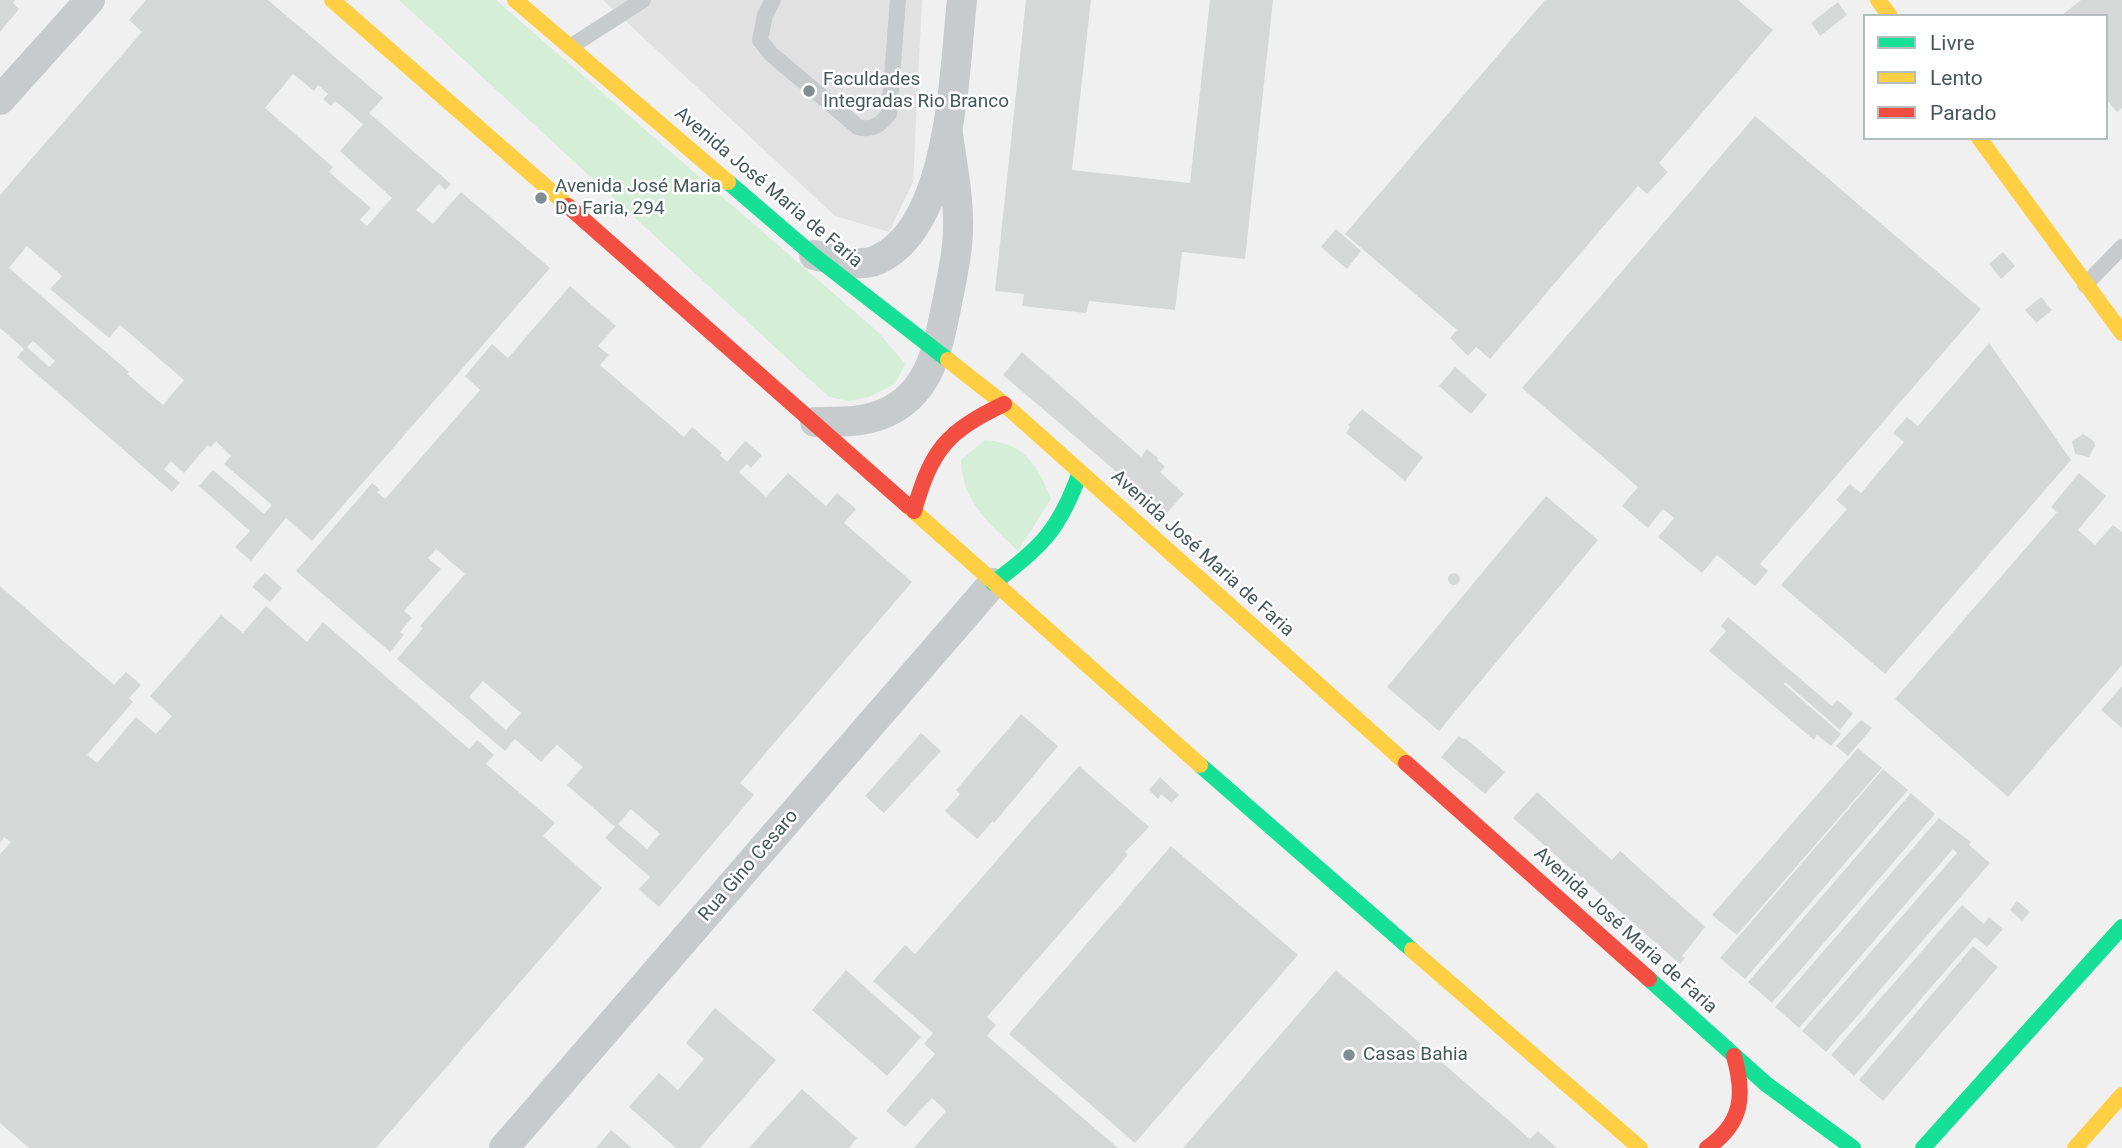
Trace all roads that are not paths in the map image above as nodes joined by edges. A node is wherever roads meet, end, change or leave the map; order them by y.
1 (90, 0) edge
2 (332, 0) edge
3 (515, 0) edge
4 (643, 0) edge
5 (773, 0) edge
6 (898, 0) edge
7 (962, 0) edge
8 (570, 47) junction
9 (0, 100) edge
10 (948, 134) junction
11 (1980, 140) edge
12 (2122, 247) edge
13 (813, 255) junction
14 (2085, 285) junction
15 (2122, 333) edge
16 (937, 352) junction
17 (1004, 404) junction
18 (816, 422) junction
19 (1080, 472) junction
20 (914, 511) junction
21 (993, 583) junction
22 (2122, 927) edge
23 (1734, 1056) junction
24 (2122, 1095) edge
25 (505, 1148) edge
26 (1640, 1148) edge
27 (1707, 1148) edge
28 (1853, 1148) edge
29 (1923, 1148) edge
30 (2075, 1148) edge

1 - 9 street
2 - 18 main road
3 - 8 main road, Avenida José Maria de Faria
4 - 8 lane
5 - 6 lane
7 - 10 street
8 - 13 main road, Avenida José Maria de Faria
10 - 13 street
10 - 16 street
11 - 14 main road
12 - 14 lane
13 - 16 main road, Avenida José Maria de Faria
14 - 15 main road
16 - 17 main road, Avenida José Maria de Faria
16 - 18 street
17 - 19 main road, Avenida José Maria de Faria
17 - 20 main road
18 - 20 main road
19 - 21 main road
19 - 23 main road, Avenida José Maria de Faria
20 - 21 main road
21 - 25 street, Rua Gino Cesaro
21 - 26 main road
22 - 29 main road
23 - 27 main road
23 - 28 main road, Avenida José Maria de Faria
24 - 30 main road

